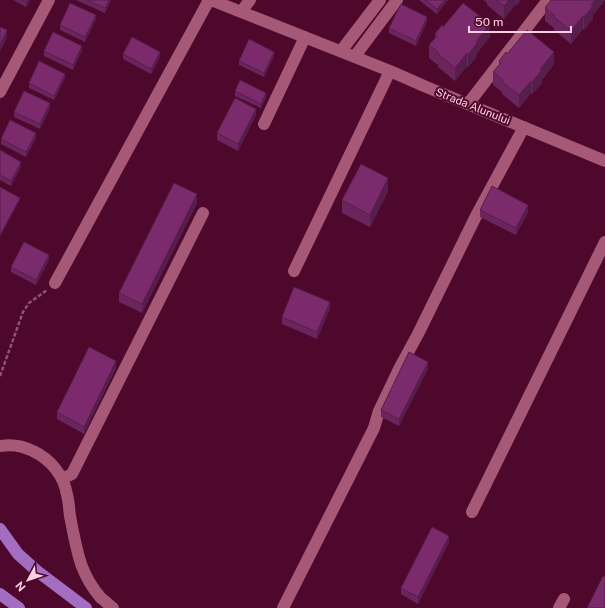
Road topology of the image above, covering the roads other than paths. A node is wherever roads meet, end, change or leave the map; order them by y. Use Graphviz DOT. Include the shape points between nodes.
graph roads {
  1 [pos="49,0"];
  2 [pos="210,0"];
  3 [pos="250,0"];
  4 [pos="380,0"];
  5 [pos="397,0"];
  6 [pos="548,0"];
  7 [pos="241,12"];
  8 [pos="304,37"];
  9 [pos="341,51"];
  10 [pos="355,56"];
  11 [pos="390,70"];
  12 [pos="0,92"];
  13 [pos="468,104"];
  14 [pos="264,124"];
  15 [pos="524,127"];
  16 [pos="605,161"];
  17 [pos="203,213"];
  18 [pos="605,242"];
  19 [pos="294,271"];
  20 [pos="55,284"];
  21 [pos="0,446"];
  22 [pos="62,479"];
  23 [pos="472,512"];
  24 [pos="0,529"];
  25 [pos="0,594"];
  26 [pos="19,608"];
  27 [pos="86,608"];
  28 [pos="112,608"];
  29 [pos="283,608"];
  1 -- 12 [label="street"];
  2 -- 7 [label="street, Strada Alunului"];
  2 -- 20 [label="street"];
  3 -- 7 [label="street"];
  4 -- 9 [label="street"];
  5 -- 10 [label="street"];
  6 -- 13 [label="street"];
  7 -- 8 [label="street, Strada Alunului"];
  8 -- 9 [label="street, Strada Alunului"];
  8 -- 14 [label="street"];
  9 -- 10 [label="street, Strada Alunului"];
  10 -- 11 [label="street, Strada Alunului"];
  11 -- 13 [label="street, Strada Alunului"];
  11 -- 19 [label="street"];
  13 -- 15 [label="street, Strada Alunului"];
  15 -- 16 [label="street, Strada Alunului"];
  15 -- 29 [label="street" via="400,366 374,428"];
  17 -- 22 [label="street" via="72,474"];
  18 -- 23 [label="street"];
  21 -- 22 [label="street" via="15,445 28,448 48,461"];
  22 -- 28 [label="street" via="82,565 101,598"];
  24 -- 27 [label="main road" via="18,554"];
  25 -- 26 [label="main road"];
}
